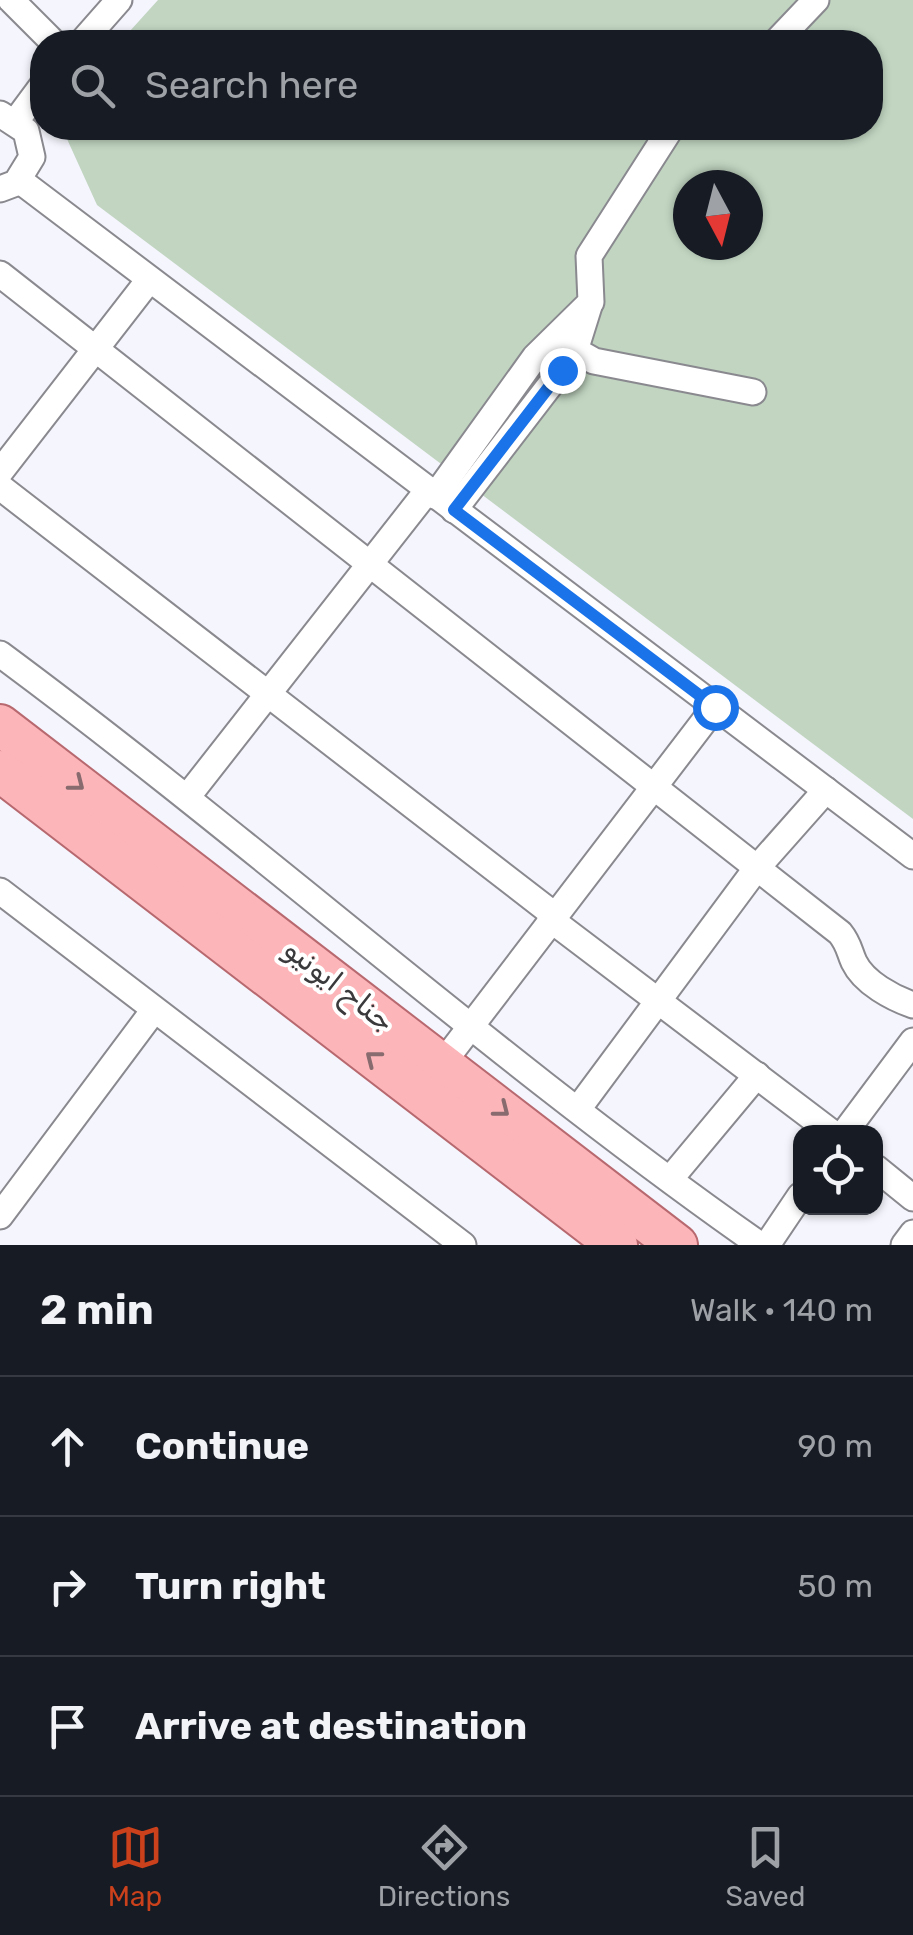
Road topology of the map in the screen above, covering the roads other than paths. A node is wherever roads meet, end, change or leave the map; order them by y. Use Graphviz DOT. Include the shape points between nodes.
graph roads {
  1 [pos="11,0"];
  2 [pos="119,0"];
  3 [pos="816,0"];
  4 [pos="41,30"];
  5 [pos="93,30"];
  6 [pos="787,30"];
  7 [pos="30,97"];
  8 [pos="8,118"];
  9 [pos="662,140"];
  10 [pos="10,184"];
  11 [pos="0,274"];
  12 [pos="149,280"];
  13 [pos="564,345"];
  14 [pos="96,350"];
  15 [pos="754,392"];
  16 [pos="0,472"];
  17 [pos="0,487"];
  18 [pos="439,498"];
  19 [pos="366,564"];
  20 [pos="0,654"];
  21 [pos="268,694"];
  22 [pos="715,707"];
  23 [pos="0,725"];
  24 [pos="0,771"];
  25 [pos="651,788"];
  26 [pos="826,790"];
  27 [pos="188,796"];
  28 [pos="913,856"];
  29 [pos="756,869"];
  30 [pos="0,891"];
  31 [pos="552,917"];
  32 [pos="656,1000"];
  33 [pos="913,1005"];
  34 [pos="154,1010"];
  35 [pos="469,1027"];
  36 [pos="913,1041"];
  37 [pos="442,1064"];
  38 [pos="757,1075"];
  39 [pos="578,1109"];
  40 [pos="822,1125"];
  41 [pos="851,1125"];
  42 [pos="883,1174"];
  43 [pos="671,1178"];
  44 [pos="913,1198"];
  45 [pos="793,1206"];
  46 [pos="0,1216"];
  47 [pos="913,1233"];
  48 [pos="463,1245"];
  49 [pos="617,1245"];
  50 [pos="677,1245"];
  51 [pos="764,1245"];
  52 [pos="904,1245"];
  1 -- 4 [label="street"];
  2 -- 5 [label="street"];
  3 -- 6 [label="street"];
  7 -- 8 [label="street"];
  8 -- 10 [label="street" via="31,143 28,169"];
  9 -- 13 [label="street" via="589,256 591,302"];
  10 -- 12 [label="street"];
  11 -- 14 [label="street"];
  12 -- 14 [label="street"];
  12 -- 18 [label="street"];
  13 -- 15 [label="street"];
  13 -- 18 [label="street"];
  14 -- 16 [label="street"];
  14 -- 19 [label="street"];
  17 -- 21 [label="street"];
  18 -- 19 [label="street"];
  18 -- 22 [label="street"];
  19 -- 21 [label="street"];
  19 -- 25 [label="street"];
  20 -- 27 [label="street"];
  21 -- 27 [label="street"];
  21 -- 31 [label="street"];
  22 -- 25 [label="street"];
  22 -- 26 [label="street"];
  23 -- 37 [label="main road, جناح ایونیو, one-way"];
  49 -- 24 [label="main road, جناح ایونیو, one-way"];
  25 -- 29 [label="street"];
  25 -- 31 [label="street"];
  26 -- 28 [label="street"];
  26 -- 29 [label="street"];
  27 -- 35 [label="street"];
  29 -- 32 [label="street"];
  29 -- 33 [label="street" via="840,933 854,964 889,996"];
  30 -- 34 [label="street"];
  31 -- 32 [label="street"];
  31 -- 35 [label="street"];
  32 -- 38 [label="street"];
  32 -- 39 [label="street"];
  34 -- 46 [label="street"];
  34 -- 48 [label="street"];
  35 -- 37 [label="street"];
  35 -- 39 [label="street"];
  36 -- 41 [label="street"];
  37 -- 50 [label="main road, جناح ایونیو, one-way"];
  38 -- 40 [label="street"];
  38 -- 43 [label="street"];
  39 -- 43 [label="street"];
  42 -- 44 [label="street"];
  43 -- 51 [label="street"];
  45 -- 51 [label="street"];
  47 -- 52 [label="street"];
}
